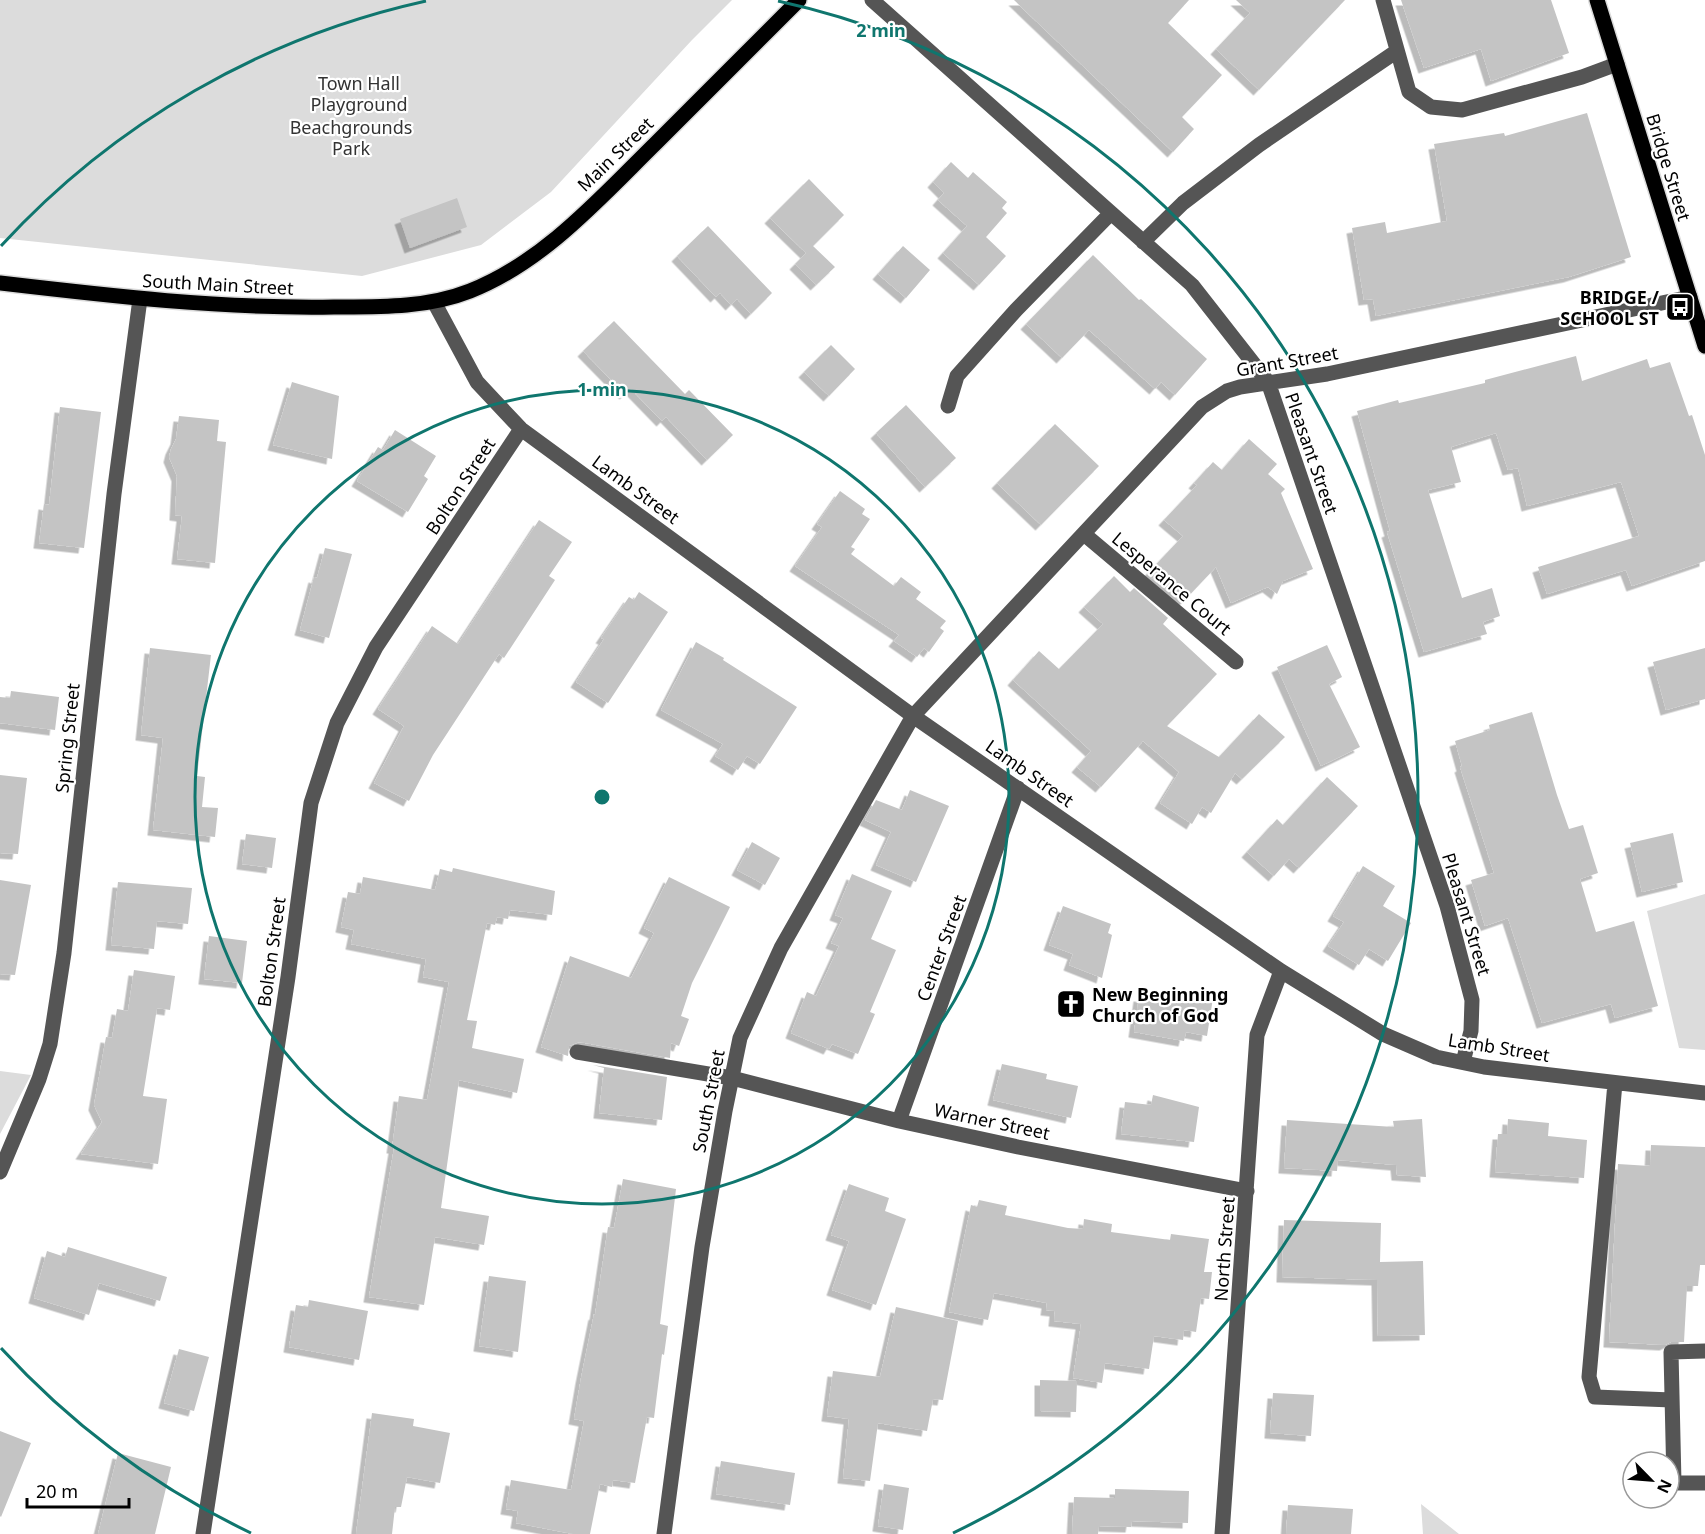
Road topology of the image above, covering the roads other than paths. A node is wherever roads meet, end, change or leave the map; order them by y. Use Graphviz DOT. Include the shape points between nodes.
graph roads {
  1 [pos="799,0"];
  2 [pos="872,0"];
  3 [pos="1383,0"];
  4 [pos="1597,0"];
  5 [pos="1397,51"];
  6 [pos="1617,64"];
  7 [pos="1111,213"];
  8 [pos="1143,242"];
  9 [pos="0,283"];
  10 [pos="1690,297"];
  11 [pos="140,299"];
  12 [pos="434,302"];
  13 [pos="1705,346"];
  14 [pos="1268,382"];
  15 [pos="948,406"];
  16 [pos="521,429"];
  17 [pos="1084,534"];
  18 [pos="1236,662"];
  19 [pos="914,716"];
  20 [pos="1018,788"];
  21 [pos="1281,970"];
  22 [pos="577,1052"];
  23 [pos="1463,1062"];
  24 [pos="732,1078"];
  25 [pos="1616,1083"];
  26 [pos="1705,1093"];
  27 [pos="899,1121"];
  28 [pos="0,1172"];
  29 [pos="1247,1191"];
  30 [pos="1705,1350"];
  31 [pos="1672,1400"];
  32 [pos="1705,1483"];
  33 [pos="203,1534"];
  34 [pos="664,1534"];
  35 [pos="1222,1534"];
  1 -- 12 [label="main road, Main Street" via="563,231 500,276"];
  2 -- 7 [label="street, Pleasant Street"];
  3 -- 5 [label="street"];
  4 -- 6 [label="main road, Bridge Street"];
  5 -- 6 [label="street" via="1409,92 1431,107 1462,110"];
  5 -- 8 [label="street" via="1259,145 1183,203"];
  6 -- 10 [label="main road, Bridge Street"];
  7 -- 8 [label="street, Pleasant Street"];
  7 -- 15 [label="street" via="1016,309 957,376"];
  8 -- 14 [label="street, Pleasant Street" via="1192,285"];
  9 -- 11 [label="main road, South Main Street"];
  10 -- 13 [label="main road, Bridge Street"];
  10 -- 14 [label="street, Grant Street" via="1328,374"];
  11 -- 12 [label="main road, South Main Street" via="282,308 387,307"];
  11 -- 28 [label="street, Spring Street" via="50,1044"];
  12 -- 16 [label="street, Lamb Street" via="477,382"];
  14 -- 17 [label="street, Grant Street" via="1227,391 1202,407"];
  14 -- 23 [label="street, Pleasant Street" via="1447,906 1472,1000 1471,1031"];
  16 -- 19 [label="street, Lamb Street"];
  16 -- 33 [label="street, Bolton Street" via="376,646 334,731 311,803"];
  17 -- 18 [label="street, Lesperance Court"];
  17 -- 19 [label="street, Grant Street"];
  19 -- 20 [label="street, Lamb Street"];
  19 -- 24 [label="street, South Street" via="781,948 740,1038"];
  20 -- 21 [label="street, Lamb Street"];
  20 -- 27 [label="street, Center Street"];
  21 -- 23 [label="street, Lamb Street" via="1383,1034 1436,1057"];
  21 -- 29 [label="street, North Street" via="1257,1035"];
  22 -- 24 [label="street, Warner Street"];
  23 -- 25 [label="street, Lamb Street"];
  24 -- 27 [label="street, Warner Street"];
  24 -- 34 [label="street, South Street" via="702,1247"];
  25 -- 26 [label="street, Lamb Street"];
  25 -- 31 [label="street" via="1589,1377 1595,1397"];
  27 -- 29 [label="street, Warner Street"];
  29 -- 35 [label="street, North Street"];
  30 -- 31 [label="street" via="1671,1352"];
  31 -- 32 [label="street" via="1674,1483"];
}
